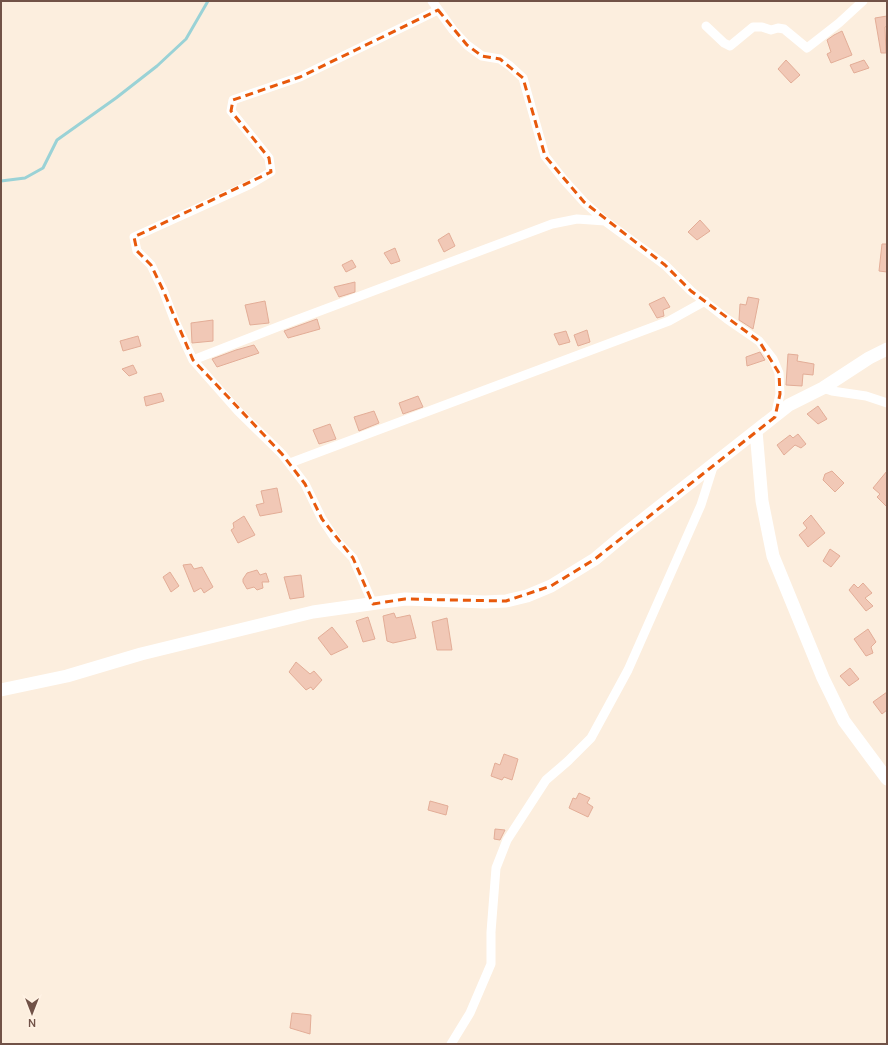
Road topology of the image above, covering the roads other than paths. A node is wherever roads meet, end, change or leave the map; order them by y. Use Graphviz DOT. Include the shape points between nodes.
graph roads {
  1 [pos="432,1"];
  2 [pos="862,1"];
  3 [pos="438,10"];
  4 [pos="706,26"];
  5 [pos="605,221"];
  6 [pos="705,302"];
  7 [pos="887,349"];
  8 [pos="193,360"];
  9 [pos="823,388"];
  10 [pos="887,404"];
  11 [pos="775,416"];
  12 [pos="756,431"];
  13 [pos="290,463"];
  14 [pos="714,464"];
  15 [pos="373,604"];
  16 [pos="1,690"];
  17 [pos="887,779"];
  18 [pos="451,1044"];
  1 -- 3 [label="street"];
  2 -- 4 [label="street" via="808,48 784,29 757,27 750,29 730,46"];
  3 -- 5 [label="street" via="467,45 482,56 500,59 523,78 545,156 584,202"];
  3 -- 8 [label="street" via="300,77 233,100 231,111 269,158 271,172 249,185 134,237 137,251 151,265 164,290"];
  5 -- 6 [label="street" via="665,265"];
  5 -- 8 [label="street" via="577,219 552,224"];
  6 -- 11 [label="street" via="759,341 773,359 779,373 780,394"];
  6 -- 13 [label="street" via="669,321"];
  7 -- 9 [label="main road"];
  8 -- 13 [label="street" via="238,411"];
  9 -- 10 [label="street" via="866,396"];
  9 -- 11 [label="main road"];
  11 -- 12 [label="main road"];
  12 -- 14 [label="main road"];
  12 -- 17 [label="main road" via="762,501 773,556 823,678 844,721"];
  13 -- 15 [label="street" via="305,484 322,519 336,540 353,558"];
  14 -- 15 [label="main road" via="595,559 552,586 506,601 405,599"];
  14 -- 18 [label="street" via="701,505 628,670 591,738 546,780 507,840 496,868 491,964 470,1013"];
  15 -- 16 [label="main road" via="313,612 141,654 67,676"];
}
